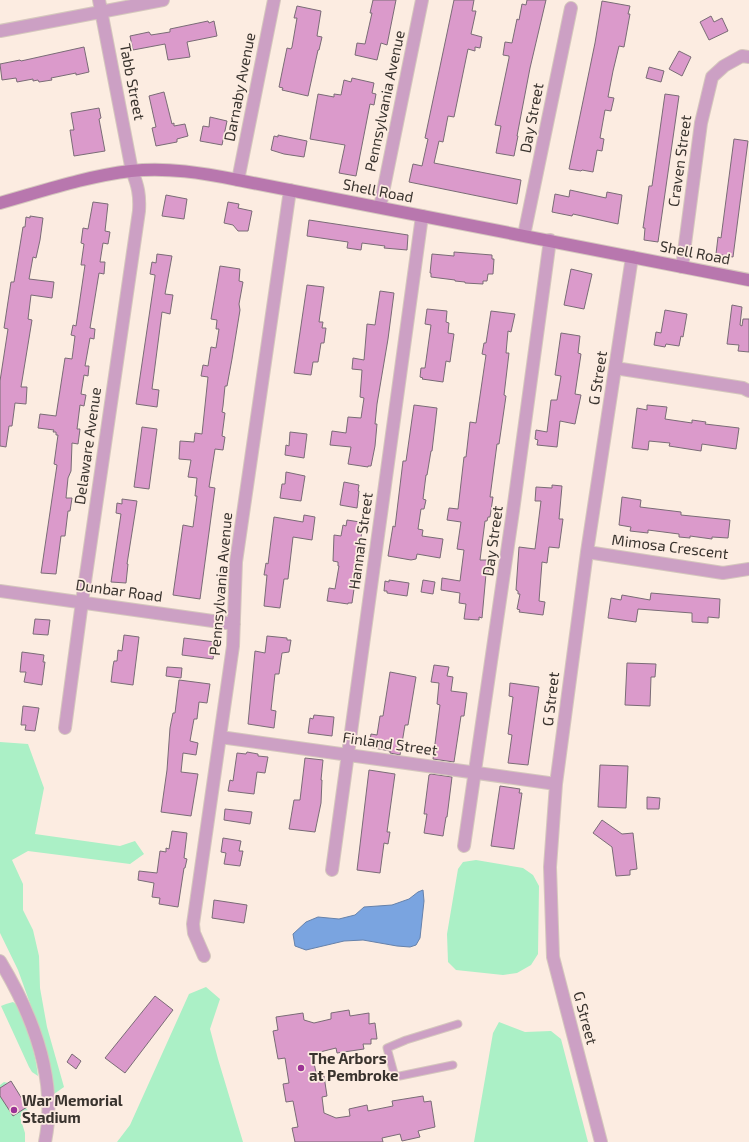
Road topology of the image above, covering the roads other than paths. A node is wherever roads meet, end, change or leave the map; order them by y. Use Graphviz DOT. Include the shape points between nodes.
graph roads {
  1 [pos="99,0"];
  2 [pos="163,0"];
  3 [pos="274,0"];
  4 [pos="422,0"];
  5 [pos="570,8"];
  6 [pos="102,12"];
  7 [pos="0,31"];
  8 [pos="749,57"];
  9 [pos="132,171"];
  10 [pos="238,180"];
  11 [pos="290,190"];
  12 [pos="0,203"];
  13 [pos="380,207"];
  14 [pos="422,216"];
  15 [pos="524,235"];
  16 [pos="550,240"];
  17 [pos="632,257"];
  18 [pos="682,266"];
  19 [pos="749,280"];
  20 [pos="615,368"];
  21 [pos="749,391"];
  22 [pos="587,552"];
  23 [pos="749,569"];
  24 [pos="0,591"];
  25 [pos="82,602"];
  26 [pos="234,624"];
  27 [pos="65,728"];
  28 [pos="220,737"];
  29 [pos="347,754"];
  30 [pos="475,772"];
  31 [pos="556,784"];
  32 [pos="464,846"];
  33 [pos="332,870"];
  34 [pos="204,956"];
  35 [pos="0,961"];
  36 [pos="458,1024"];
  37 [pos="453,1065"];
  38 [pos="45,1142"];
  39 [pos="601,1142"];
  1 -- 6 [label="street, Tabb Street"];
  2 -- 6 [label="street"];
  3 -- 10 [label="street, Darnaby Avenue"];
  4 -- 13 [label="street, Pennsylvania Avenue"];
  5 -- 15 [label="street, Day Street"];
  6 -- 7 [label="street"];
  6 -- 9 [label="street, Tabb Street"];
  8 -- 18 [label="street, Craven Street" via="742,56 724,66 712,77 701,123"];
  9 -- 10 [label="street, Shell Road" via="183,171"];
  9 -- 12 [label="street, Shell Road" via="74,183"];
  9 -- 25 [label="street, Delaware Avenue" via="140,195 139,211"];
  10 -- 11 [label="street, Shell Road"];
  11 -- 13 [label="street, Shell Road"];
  11 -- 26 [label="street, Pennsylvania Avenue" via="236,562"];
  13 -- 14 [label="street, Shell Road"];
  14 -- 15 [label="street, Shell Road"];
  14 -- 29 [label="street, Hannah Street"];
  15 -- 16 [label="street, Shell Road"];
  16 -- 17 [label="street, Shell Road"];
  16 -- 30 [label="street, Day Street"];
  17 -- 18 [label="street, Shell Road"];
  17 -- 20 [label="street, G Street"];
  18 -- 19 [label="street, Shell Road"];
  20 -- 21 [label="street"];
  20 -- 22 [label="street, G Street"];
  22 -- 23 [label="street, Mimosa Crescent" via="723,573"];
  22 -- 31 [label="street, G Street"];
  24 -- 25 [label="street, Dunbar Road"];
  25 -- 26 [label="street, Dunbar Road"];
  25 -- 27 [label="street, Delaware Avenue"];
  26 -- 28 [label="street, Pennsylvania Avenue"];
  28 -- 29 [label="street, Finland Street"];
  28 -- 34 [label="street, Pennsylvania Avenue" via="193,924"];
  29 -- 30 [label="street, Finland Street"];
  29 -- 33 [label="street, Hannah Street"];
  30 -- 31 [label="street, Finland Street"];
  30 -- 32 [label="street, Day Street"];
  31 -- 39 [label="street, G Street" via="550,867 553,958"];
  35 -- 38 [label="street" via="19,994 38,1045 47,1091 48,1118"];
  36 -- 37 [label="lane" via="387,1048 395,1077"];
}
